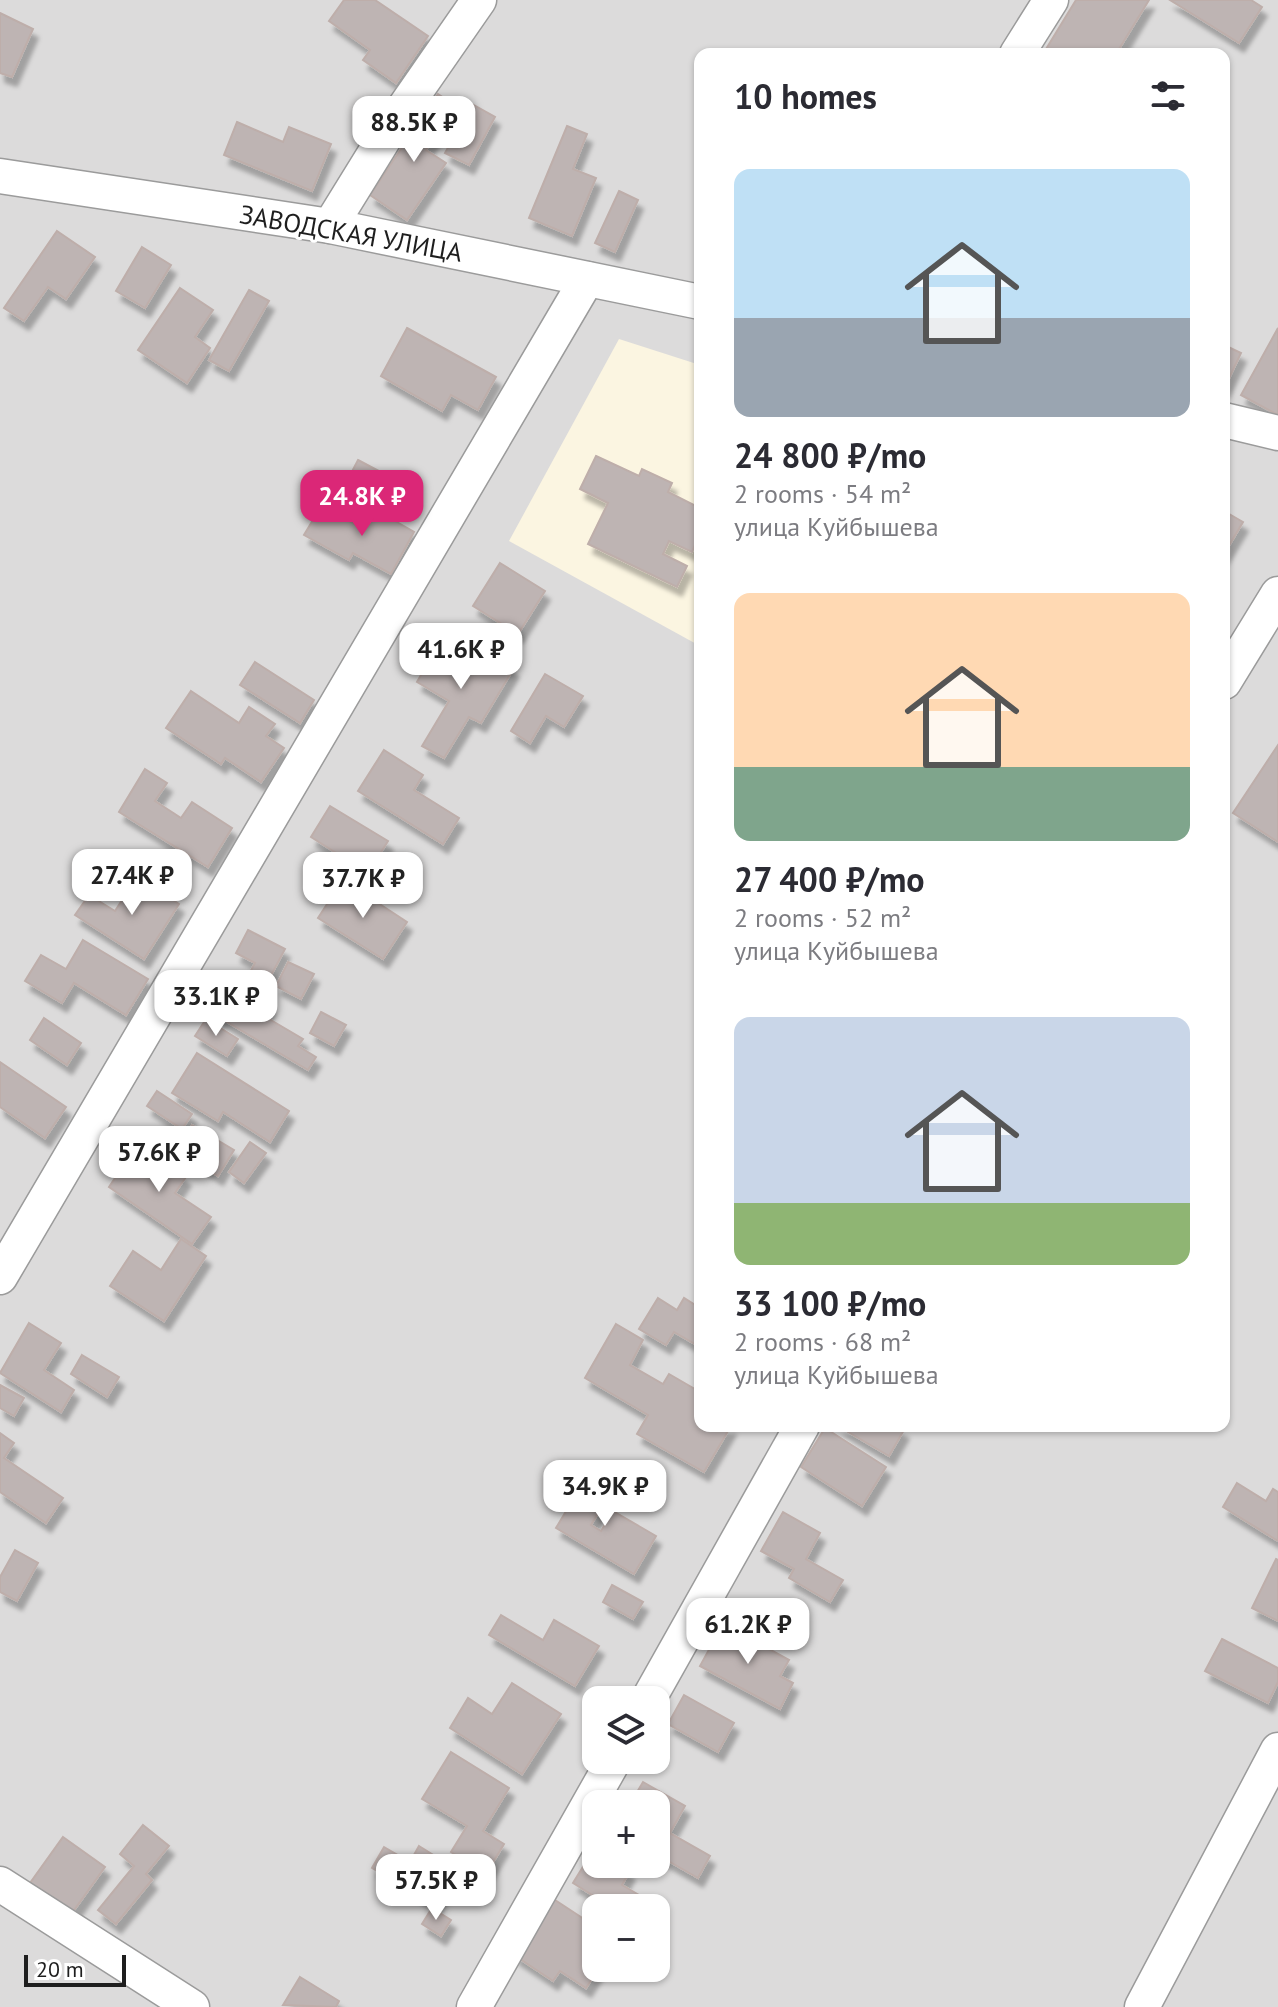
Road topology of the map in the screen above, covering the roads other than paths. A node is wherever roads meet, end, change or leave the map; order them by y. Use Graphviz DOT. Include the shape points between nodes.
graph roads {
  1 [pos="479,0"];
  2 [pos="1051,0"];
  3 [pos="1021,48"];
  4 [pos="0,176"];
  5 [pos="330,226"];
  6 [pos="587,279"];
  7 [pos="694,301"];
  8 [pos="1230,421"];
  9 [pos="1278,433"];
  10 [pos="1277,597"];
  11 [pos="1230,672"];
  12 [pos="0,1277"];
  13 [pos="799,1432"];
  14 [pos="656,1686"];
  15 [pos="1278,1750"];
  16 [pos="606,1774"];
  17 [pos="0,1884"];
  18 [pos="192,2007"];
  19 [pos="474,2007"];
  20 [pos="1142,2007"];
  1 -- 5 [label="street"];
  2 -- 3 [label="street"];
  4 -- 5 [label="street, ЗАВОДСКАЯ УЛИЦА"];
  5 -- 6 [label="street, ЗАВОДСКАЯ УЛИЦА"];
  6 -- 7 [label="street, ЗАВОДСКАЯ УЛИЦА"];
  6 -- 12 [label="street"];
  8 -- 9 [label="street"];
  10 -- 11 [label="street"];
  13 -- 14 [label="street"];
  15 -- 20 [label="street"];
  16 -- 19 [label="street"];
  17 -- 18 [label="street"];
}
